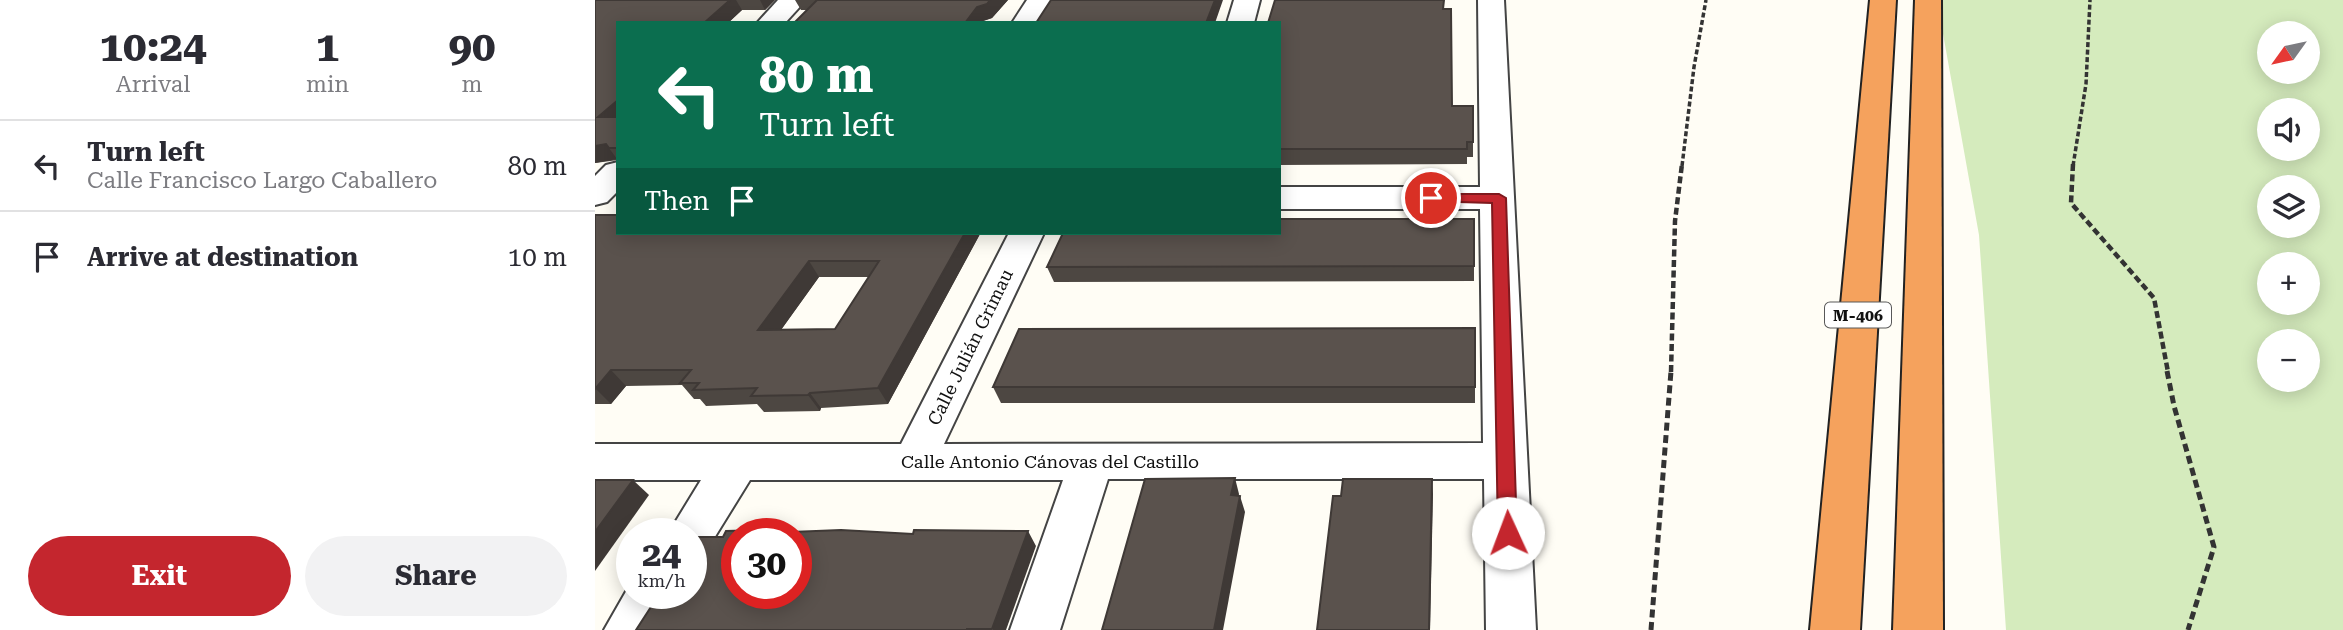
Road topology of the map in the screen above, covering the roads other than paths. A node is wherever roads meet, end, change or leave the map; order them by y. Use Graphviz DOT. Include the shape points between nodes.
graph roads {
  1 [pos="793,0"];
  2 [pos="1040,0"];
  3 [pos="1247,0"];
  4 [pos="1491,0"];
  5 [pos="1883,0"];
  6 [pos="1928,0"];
  7 [pos="772,21"];
  8 [pos="1026,21"];
  9 [pos="1241,21"];
  10 [pos="616,174"];
  11 [pos="595,197"];
  12 [pos="1281,198"];
  13 [pos="1499,198"];
  14 [pos="616,199"];
  15 [pos="1025,235"];
  16 [pos="914,461"];
  17 [pos="1505,461"];
  18 [pos="595,462"];
  19 [pos="737,462"];
  20 [pos="1091,462"];
  21 [pos="701,518"];
  22 [pos="642,609"];
  23 [pos="629,630"];
  24 [pos="1035,630"];
  25 [pos="1511,630"];
  26 [pos="1835,630"];
  27 [pos="1918,630"];
  1 -- 7 [label="street"];
  2 -- 8 [label="street"];
  3 -- 9 [label="street"];
  4 -- 13 [label="street"];
  5 -- 26 [label="highway, M-406"];
  6 -- 27 [label="highway"];
  10 -- 11 [label="street"];
  11 -- 14 [label="street"];
  12 -- 13 [label="street"];
  13 -- 17 [label="street"];
  15 -- 16 [label="street, Calle Julián Grimau"];
  16 -- 19 [label="street, Calle Antonio Cánovas del Castillo"];
  16 -- 20 [label="street, Calle Antonio Cánovas del Castillo"];
  17 -- 20 [label="street, Calle Antonio Cánovas del Castillo"];
  17 -- 25 [label="street"];
  18 -- 19 [label="street, Calle Antonio Cánovas del Castillo"];
  19 -- 21 [label="street"];
  20 -- 24 [label="street"];
  22 -- 23 [label="street"];
}
